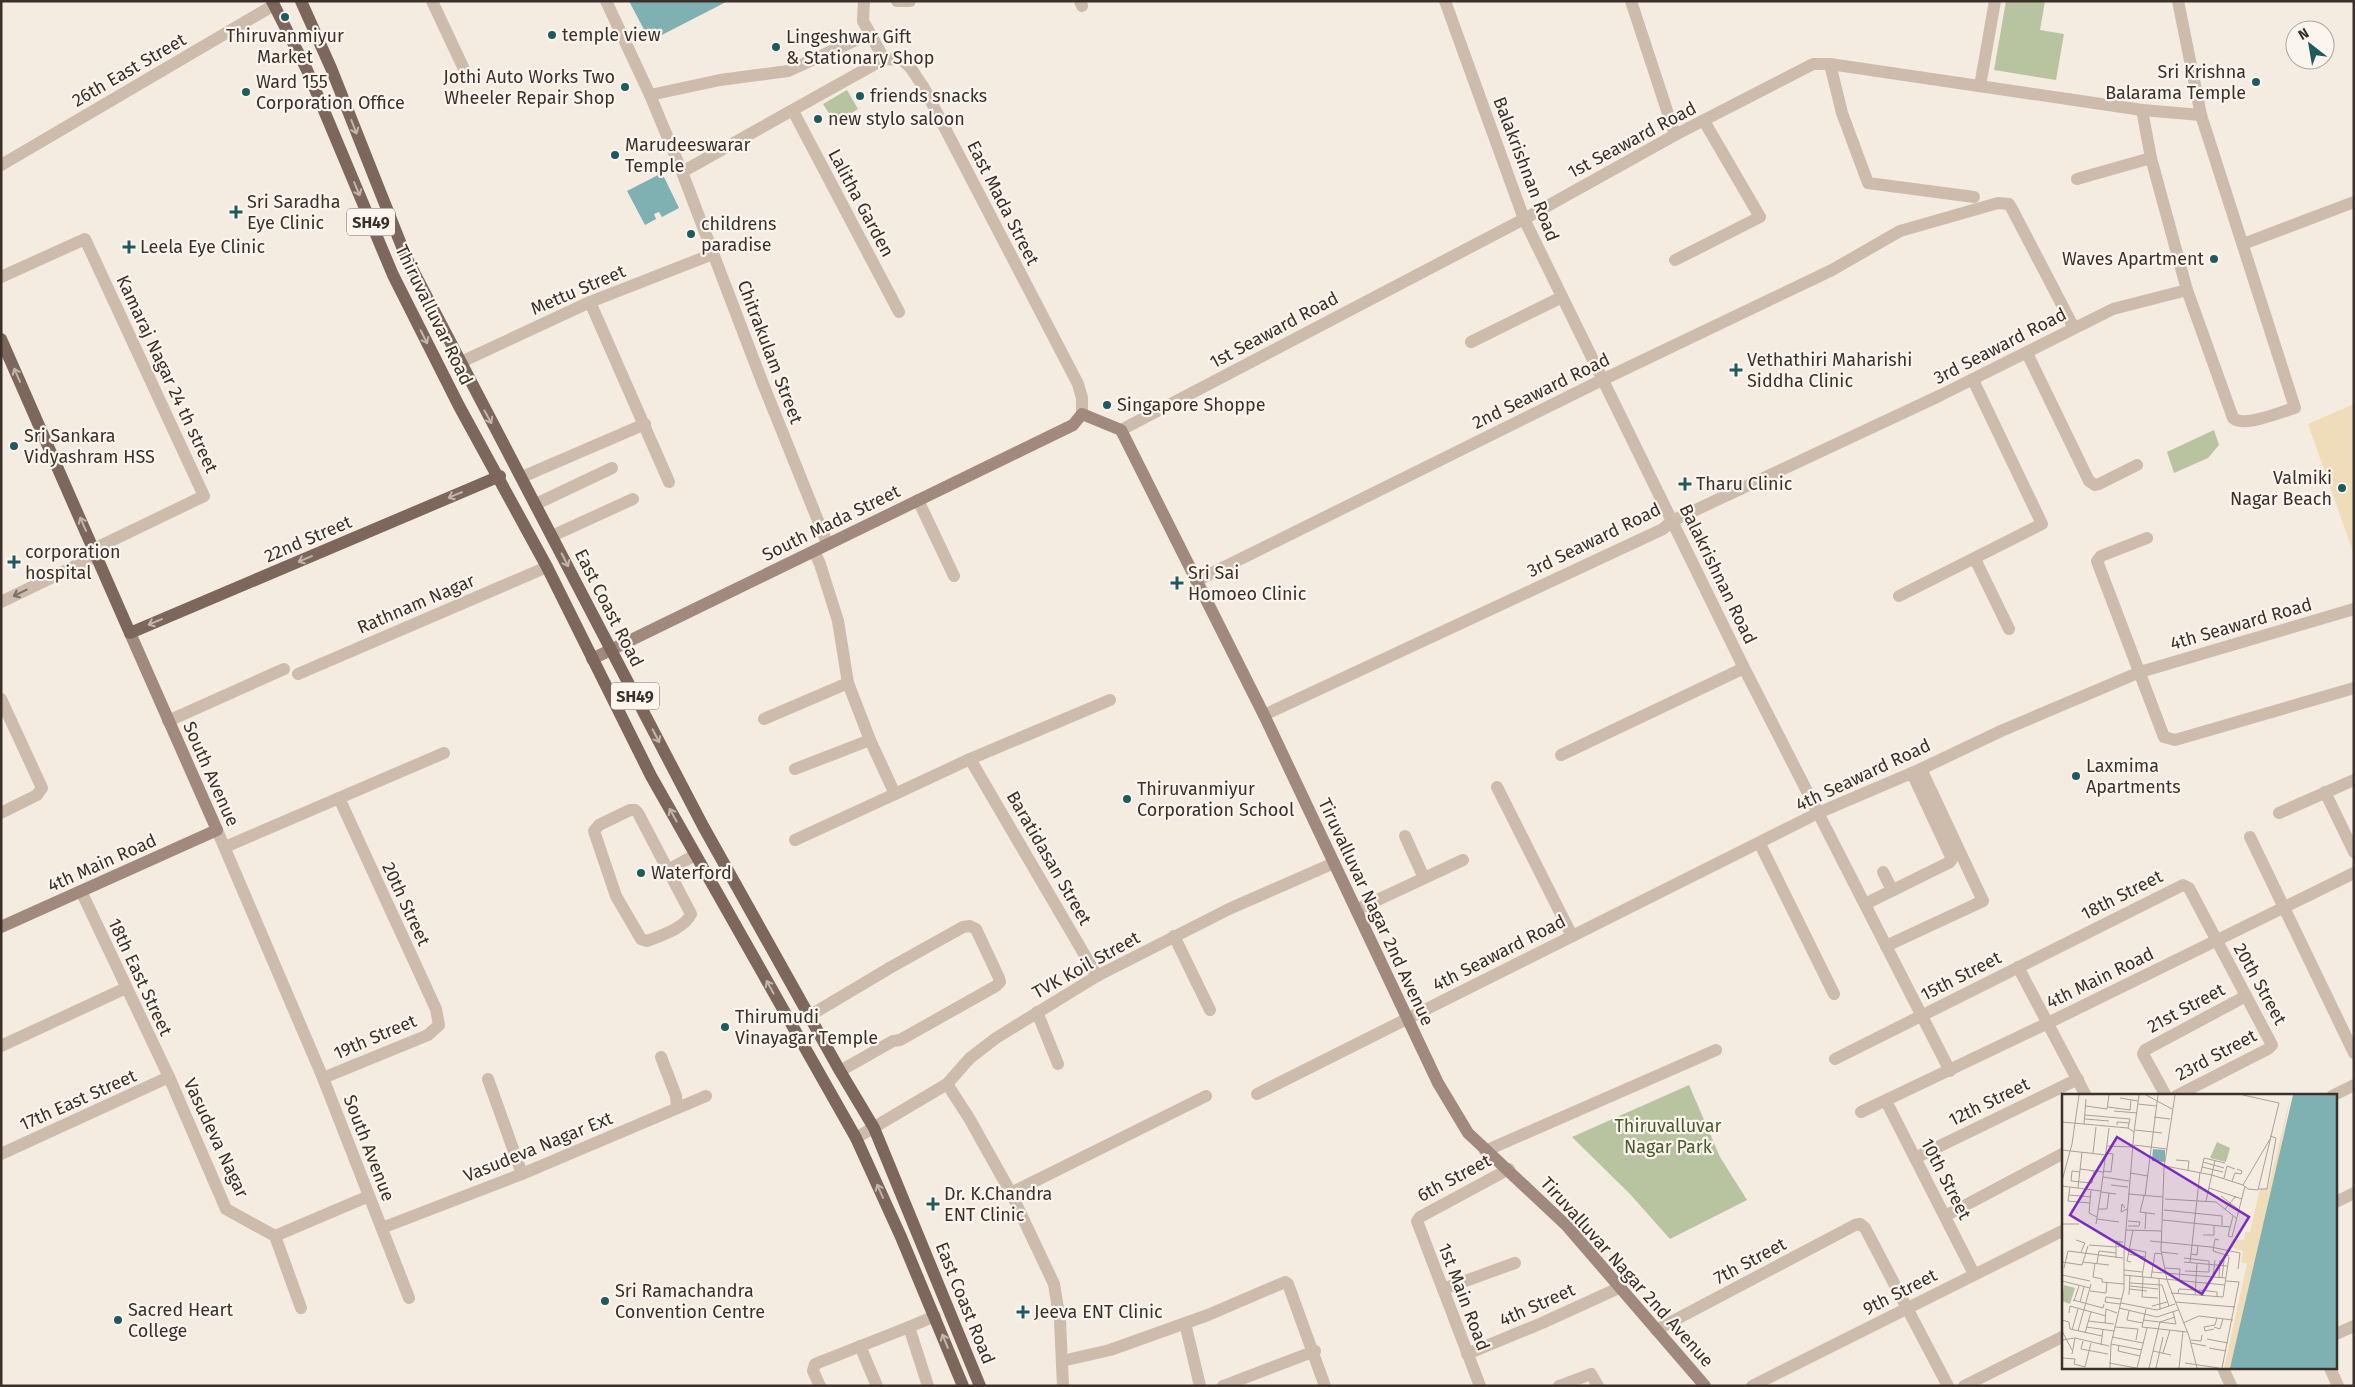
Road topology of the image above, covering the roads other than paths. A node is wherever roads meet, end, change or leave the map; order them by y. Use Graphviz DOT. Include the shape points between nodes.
graph roads {
  1 [pos="301,1"];
  2 [pos="432,1"];
  3 [pos="606,1"];
  4 [pos="864,1"];
  5 [pos="897,1"];
  6 [pos="910,1"];
  7 [pos="1445,1"];
  8 [pos="1631,1"];
  9 [pos="1995,1"];
  10 [pos="2178,1"];
  11 [pos="273,3"];
  12 [pos="869,34"];
  13 [pos="884,59"];
  14 [pos="1830,64"];
  15 [pos="463,67"];
  16 [pos="1980,86"];
  17 [pos="650,94"];
  18 [pos="2142,110"];
  19 [pos="792,111"];
  20 [pos="2201,115"];
  21 [pos="1704,121"];
  22 [pos="1675,136"];
  23 [pos="2151,158"];
  24 [pos="1,165"];
  25 [pos="682,172"];
  26 [pos="2078,179"];
  27 [pos="1974,197"];
  28 [pos="2354,202"];
  29 [pos="1524,219"];
  30 [pos="2243,244"];
  31 [pos="714,254"];
  32 [pos="1675,260"];
  33 [pos="1,277"];
  34 [pos="2187,290"];
  35 [pos="1562,297"];
  36 [pos="590,302"];
  37 [pos="899,312"];
  38 [pos="2074,328"];
  39 [pos="1,339"];
  40 [pos="1471,342"];
  41 [pos="2027,354"];
  42 [pos="459,363"];
  43 [pos="1602,380"];
  44 [pos="1972,380"];
  45 [pos="478,397"];
  46 [pos="459,406"];
  47 [pos="1082,414"];
  48 [pos="645,424"];
  49 [pos="1121,430"];
  50 [pos="2137,465"];
  51 [pos="612,468"];
  52 [pos="500,476"];
  53 [pos="522,477"];
  54 [pos="669,482"];
  55 [pos="633,498"];
  56 [pos="918,500"];
  57 [pos="536,504"];
  58 [pos="1672,521"];
  59 [pos="552,536"];
  60 [pos="2147,538"];
  61 [pos="827,544"];
  62 [pos="814,551"];
  63 [pos="95,553"];
  64 [pos="1975,559"];
  65 [pos="548,567"];
  66 [pos="954,576"];
  67 [pos="1196,581"];
  68 [pos="1899,596"];
  69 [pos="1,602"];
  70 [pos="2354,609"];
  71 [pos="2009,629"];
  72 [pos="130,633"];
  73 [pos="611,650"];
  74 [pos="592,659"];
  75 [pos="1744,668"];
  76 [pos="284,669"];
  77 [pos="2140,672"];
  78 [pos="298,674"];
  79 [pos="848,683"];
  80 [pos="2354,688"];
  81 [pos="1110,700"];
  82 [pos="3,706"];
  83 [pos="1264,715"];
  84 [pos="764,719"];
  85 [pos="168,721"];
  86 [pos="870,740"];
  87 [pos="444,753"];
  88 [pos="1562,755"];
  89 [pos="970,759"];
  90 [pos="795,769"];
  91 [pos="1916,771"];
  92 [pos="2354,780"];
  93 [pos="1497,787"];
  94 [pos="2325,792"];
  95 [pos="895,794"];
  96 [pos="338,798"];
  97 [pos="1,813"];
  98 [pos="1818,813"];
  99 [pos="2279,813"];
  100 [pos="217,830"];
  101 [pos="1405,836"];
  102 [pos="2250,837"];
  103 [pos="795,840"];
  104 [pos="1760,844"];
  105 [pos="225,847"];
  106 [pos="692,851"];
  107 [pos="2354,852"];
  108 [pos="1462,860"];
  109 [pos="1334,863"];
  110 [pos="666,866"];
  111 [pos="1882,872"];
  112 [pos="2354,872"];
  113 [pos="1424,878"];
  114 [pos="1892,890"];
  115 [pos="81,891"];
  116 [pos="1865,904"];
  117 [pos="2283,907"];
  118 [pos="1356,910"];
  119 [pos="1,927"];
  120 [pos="1174,936"];
  121 [pos="1572,936"];
  122 [pos="2216,940"];
  123 [pos="1886,946"];
  124 [pos="2018,967"];
  125 [pos="1097,976"];
  126 [pos="126,988"];
  127 [pos="1834,994"];
  128 [pos="2246,996"];
  129 [pos="1210,1010"];
  130 [pos="1037,1012"];
  131 [pos="809,1016"];
  132 [pos="1922,1016"];
  133 [pos="1407,1020"];
  134 [pos="2048,1023"];
  135 [pos="438,1026"];
  136 [pos="2272,1045"];
  137 [pos="1,1046"];
  138 [pos="1716,1050"];
  139 [pos="2354,1053"];
  140 [pos="662,1057"];
  141 [pos="1835,1059"];
  142 [pos="1058,1064"];
  143 [pos="1950,1070"];
  144 [pos="840,1071"];
  145 [pos="169,1077"];
  146 [pos="324,1078"];
  147 [pos="488,1079"];
  148 [pos="2078,1079"];
  149 [pos="947,1084"];
  150 [pos="2354,1085"];
  151 [pos="1257,1094"];
  152 [pos="2085,1094"];
  153 [pos="2165,1094"];
  154 [pos="2180,1094"];
  155 [pos="2336,1094"];
  156 [pos="706,1096"];
  157 [pos="1206,1096"];
  158 [pos="1886,1101"];
  159 [pos="677,1108"];
  160 [pos="1861,1112"];
  161 [pos="874,1128"];
  162 [pos="856,1138"];
  163 [pos="1485,1151"];
  164 [pos="1,1154"];
  165 [pos="2062,1154"];
  166 [pos="1915,1158"];
  167 [pos="1509,1169"];
  168 [pos="522,1174"];
  169 [pos="2354,1193"];
  170 [pos="1011,1194"];
  171 [pos="369,1196"];
  172 [pos="2338,1201"];
  173 [pos="1945,1216"];
  174 [pos="1418,1220"];
  175 [pos="382,1228"];
  176 [pos="2062,1231"];
  177 [pos="275,1236"];
  178 [pos="1515,1263"];
  179 [pos="1974,1274"];
  180 [pos="1621,1287"];
  181 [pos="1442,1289"];
  182 [pos="409,1298"];
  183 [pos="301,1308"];
  184 [pos="1906,1308"];
  185 [pos="935,1316"];
  186 [pos="1184,1323"];
  187 [pos="2354,1326"];
  188 [pos="909,1327"];
  189 [pos="1656,1330"];
  190 [pos="2338,1333"];
  191 [pos="2062,1337"];
  192 [pos="860,1346"];
  193 [pos="1315,1352"];
  194 [pos="1467,1354"];
  195 [pos="1062,1361"];
  196 [pos="2224,1370"];
  197 [pos="2331,1370"];
  198 [pos="820,1386"];
  199 [pos="877,1386"];
  200 [pos="928,1386"];
  201 [pos="963,1386"];
  202 [pos="980,1386"];
  203 [pos="1063,1386"];
  204 [pos="1200,1386"];
  205 [pos="1223,1386"];
  206 [pos="1326,1386"];
  207 [pos="1480,1386"];
  208 [pos="1559,1386"];
  209 [pos="1598,1386"];
  210 [pos="1705,1386"];
  211 [pos="1752,1386"];
  212 [pos="1948,1386"];
  213 [pos="1964,1386"];
  214 [pos="2231,1386"];
  215 [pos="2338,1386"];
  1 -- 42 [label="main road, East Coast Road / SH49, one-way" via="406,258"];
  2 -- 15 [label="street"];
  3 -- 17 [label="street, Chitrakulam Street"];
  4 -- 12 [label="street" via="863,21"];
  5 -- 6 [label="street"];
  7 -- 29 [label="street, Balakrishnan Road"];
  8 -- 22 [label="street"];
  9 -- 16 [label="street"];
  10 -- 20 [label="street"];
  11 -- 24 [label="street, 26th East Street"];
  11 -- 46 [label="main road, Thiruvalluvar Road / SH49, one-way" via="307,70 393,275"];
  12 -- 13 [label="street"];
  12 -- 17 [label="street" via="788,71"];
  13 -- 19 [label="street"];
  13 -- 47 [label="street, East Mada Street" via="902,60 924,88 1078,384"];
  14 -- 16 [label="street, 1st Seaward Road"];
  14 -- 21 [label="street, 1st Seaward Road" via="1813,64"];
  14 -- 27 [label="street" via="1842,113 1868,183"];
  16 -- 18 [label="street, 1st Seaward Road"];
  17 -- 25 [label="street, Chitrakulam Street"];
  18 -- 20 [label="street, 1st Seaward Road"];
  18 -- 23 [label="street"];
  19 -- 25 [label="street"];
  19 -- 37 [label="street, Lalitha Garden"];
  20 -- 30 [label="street"];
  21 -- 22 [label="street, 1st Seaward Road"];
  21 -- 32 [label="street" via="1760,217"];
  22 -- 29 [label="street, 1st Seaward Road"];
  23 -- 26 [label="street"];
  23 -- 34 [label="street"];
  25 -- 31 [label="street, Chitrakulam Street"];
  28 -- 30 [label="street"];
  29 -- 35 [label="street, Balakrishnan Road"];
  29 -- 49 [label="street, 1st Seaward Road"];
  30 -- 34 [label="street" via="2294,408 2248,421 2233,418"];
  31 -- 36 [label="street, Mettu Street"];
  31 -- 61 [label="street, Chitrakulam Street"];
  33 -- 63 [label="street, Kamaraj Nagar 24 th street" via="85,239 204,496"];
  34 -- 38 [label="street, 3rd Seaward Road" via="2113,309"];
  35 -- 40 [label="street"];
  35 -- 43 [label="street, Balakrishnan Road"];
  36 -- 42 [label="street, Mettu Street"];
  36 -- 48 [label="street"];
  38 -- 41 [label="street, 3rd Seaward Road"];
  38 -- 43 [label="street, 2nd Seaward Road" via="2009,204 1998,203 1900,231 1832,270"];
  63 -- 39 [label="main road, South Avenue, one-way"];
  41 -- 44 [label="street, 3rd Seaward Road"];
  41 -- 50 [label="street" via="2088,481 2098,484"];
  42 -- 45 [label="main road, East Coast Road / SH49"];
  43 -- 58 [label="street, Balakrishnan Road"];
  43 -- 67 [label="street, 2nd Seaward Road"];
  44 -- 58 [label="street, 3rd Seaward Road"];
  44 -- 64 [label="street" via="2042,522 2038,528"];
  45 -- 46 [label="main road"];
  45 -- 53 [label="main road, East Coast Road / SH49, one-way"];
  46 -- 52 [label="main road, Thiruvalluvar Road / SH49"];
  47 -- 49 [label="street"];
  47 -- 56 [label="street, South Mada Street" via="1073,425"];
  48 -- 53 [label="street"];
  48 -- 54 [label="street"];
  49 -- 67 [label="street, Tiruvalluvar Nagar 2nd Avenue"];
  51 -- 57 [label="street"];
  52 -- 65 [label="main road, East Coast Road / SH49"];
  52 -- 72 [label="main road, 22nd Street, one-way"];
  53 -- 57 [label="main road, East Coast Road / SH49"];
  55 -- 59 [label="street"];
  56 -- 61 [label="street, South Mada Street"];
  56 -- 66 [label="street"];
  57 -- 59 [label="main road, East Coast Road / SH49"];
  58 -- 75 [label="street, Balakrishnan Road"];
  58 -- 83 [label="street, 3rd Seaward Road" via="1663,529"];
  59 -- 73 [label="main road, East Coast Road / SH49, one-way"];
  60 -- 77 [label="street" via="2097,559"];
  61 -- 62 [label="street, South Mada Street"];
  62 -- 73 [label="street, South Mada Street"];
  62 -- 79 [label="street" via="838,621"];
  63 -- 69 [label="street, one-way"];
  63 -- 72 [label="main road, South Avenue"];
  64 -- 68 [label="street"];
  64 -- 71 [label="street"];
  65 -- 74 [label="main road, East Coast Road / SH49"];
  65 -- 78 [label="street, Rathnam Nagar"];
  67 -- 83 [label="street, Tiruvalluvar Nagar 2nd Avenue"];
  70 -- 77 [label="street, 4th Seaward Road"];
  72 -- 85 [label="street, South Avenue"];
  73 -- 74 [label="street, South Mada Street"];
  73 -- 131 [label="main road, East Coast Road / SH49, one-way" via="703,826"];
  106 -- 74 [label="main road, East Coast Road / SH49, one-way"];
  75 -- 88 [label="street"];
  75 -- 98 [label="street, Balakrishnan Road"];
  76 -- 85 [label="street"];
  77 -- 80 [label="street" via="2162,733 2170,740 2229,726"];
  77 -- 91 [label="street, 4th Seaward Road"];
  79 -- 84 [label="street"];
  79 -- 86 [label="street"];
  81 -- 89 [label="street"];
  82 -- 97 [label="street" via="40,782 41,791 34,798"];
  83 -- 109 [label="street, Tiruvalluvar Nagar 2nd Avenue"];
  85 -- 100 [label="street, South Avenue"];
  86 -- 90 [label="street"];
  86 -- 95 [label="street"];
  87 -- 96 [label="street"];
  89 -- 95 [label="street"];
  89 -- 125 [label="street, Baratidasan Street"];
  91 -- 98 [label="street, 4th Seaward Road"];
  91 -- 114 [label="street" via="1952,859"];
  91 -- 123 [label="street" via="1983,901"];
  92 -- 94 [label="street"];
  93 -- 121 [label="street"];
  94 -- 99 [label="street"];
  94 -- 107 [label="street"];
  95 -- 103 [label="street"];
  96 -- 105 [label="street"];
  96 -- 135 [label="street, 20th Street" via="436,1009"];
  98 -- 104 [label="street, 4th Seaward Road"];
  98 -- 116 [label="street, Balakrishnan Road"];
  100 -- 105 [label="street, South Avenue"];
  100 -- 115 [label="street, 4th Main Road"];
  101 -- 113 [label="street"];
  102 -- 117 [label="street"];
  104 -- 121 [label="street, 4th Seaward Road"];
  104 -- 127 [label="street"];
  105 -- 146 [label="street, South Avenue"];
  106 -- 110 [label="street"];
  162 -- 106 [label="main road, East Coast Road / SH49, one-way"];
  108 -- 113 [label="street"];
  109 -- 118 [label="street, Tiruvalluvar Nagar 2nd Avenue"];
  109 -- 120 [label="street, TVK Koil Street"];
  110 -- 110 [label="street" via="691,914 681,925 646,941 641,939 616,896 594,831 635,810"];
  111 -- 114 [label="street"];
  112 -- 117 [label="street, 4th Main Road"];
  113 -- 118 [label="street"];
  114 -- 116 [label="street"];
  115 -- 119 [label="street, 4th Main Road"];
  115 -- 126 [label="street, 18th East Street"];
  116 -- 123 [label="street, Balakrishnan Road"];
  117 -- 122 [label="street, 4th Main Road"];
  117 -- 139 [label="street"];
  118 -- 133 [label="street, Tiruvalluvar Nagar 2nd Avenue"];
  120 -- 125 [label="street, TVK Koil Street"];
  120 -- 129 [label="street"];
  121 -- 133 [label="street, 4th Seaward Road"];
  122 -- 124 [label="street, 18th Street" via="2189,888 2183,885"];
  122 -- 128 [label="street, 20th Street"];
  122 -- 134 [label="street, 4th Main Road"];
  123 -- 132 [label="street, Balakrishnan Road"];
  124 -- 132 [label="street, 15th Street"];
  124 -- 134 [label="street"];
  125 -- 130 [label="street, TVK Koil Street"];
  126 -- 137 [label="street"];
  126 -- 145 [label="street, 18th East Street"];
  128 -- 136 [label="street, 20th Street"];
  128 -- 153 [label="street, 21st Street" via="2144,1050"];
  130 -- 142 [label="street"];
  130 -- 149 [label="street, TVK Koil Street" via="970,1058"];
  131 -- 144 [label="main road, East Coast Road / SH49"];
  131 -- 144 [label="street" via="963,927 976,929 1000,982"];
  132 -- 141 [label="street"];
  132 -- 143 [label="street, 15th Street"];
  133 -- 151 [label="street, 4th Seaward Road"];
  133 -- 163 [label="street, Tiruvalluvar Nagar 2nd Avenue" via="1438,1084 1468,1133"];
  134 -- 143 [label="street, 4th Main Road"];
  134 -- 148 [label="street"];
  135 -- 146 [label="street, 19th Street" via="428,1035"];
  136 -- 154 [label="street, 23rd Street"];
  138 -- 163 [label="street"];
  140 -- 159 [label="street"];
  143 -- 158 [label="street, 4th Main Road"];
  144 -- 161 [label="main road, East Coast Road / SH49"];
  145 -- 164 [label="street, 17th East Street"];
  145 -- 177 [label="street, Vasudeva Nagar" via="226,1209"];
  146 -- 171 [label="street, South Avenue"];
  147 -- 168 [label="street"];
  148 -- 152 [label="street"];
  148 -- 166 [label="street, 12th Street"];
  149 -- 161 [label="street, TVK Koil Street"];
  149 -- 170 [label="street" via="970,1118"];
  150 -- 155 [label="street"];
  156 -- 159 [label="street, Vasudeva Nagar Ext"];
  157 -- 170 [label="street"];
  158 -- 160 [label="street, 4th Main Road"];
  158 -- 166 [label="street, 10th Street"];
  159 -- 168 [label="street, Vasudeva Nagar Ext"];
  161 -- 162 [label="street, TVK Koil Street"];
  161 -- 202 [label="main road, East Coast Road / SH49"];
  185 -- 162 [label="main road, East Coast Road / SH49, one-way"];
  163 -- 167 [label="street, Tiruvalluvar Nagar 2nd Avenue"];
  165 -- 173 [label="street"];
  166 -- 173 [label="street, 10th Street"];
  167 -- 174 [label="street, 6th Street"];
  167 -- 180 [label="street, Tiruvalluvar Nagar 2nd Avenue" via="1567,1226"];
  168 -- 175 [label="street, Vasudeva Nagar Ext"];
  169 -- 172 [label="street"];
  170 -- 195 [label="street" via="1054,1284"];
  171 -- 175 [label="street, South Avenue"];
  171 -- 177 [label="street"];
  173 -- 179 [label="street, 10th Street"];
  174 -- 181 [label="street, 1st Main Road"];
  175 -- 182 [label="street, South Avenue"];
  176 -- 179 [label="street, 9th Street"];
  177 -- 183 [label="street"];
  178 -- 181 [label="street"];
  179 -- 184 [label="street, 9th Street"];
  180 -- 189 [label="street, Tiruvalluvar Nagar 2nd Avenue"];
  180 -- 194 [label="street, 4th Street"];
  181 -- 194 [label="street, 1st Main Road"];
  184 -- 189 [label="street, 7th Street" via="1860,1224"];
  184 -- 211 [label="street, 9th Street"];
  184 -- 212 [label="street"];
  185 -- 188 [label="street"];
  201 -- 185 [label="main road, East Coast Road / SH49, one-way"];
  186 -- 193 [label="street" via="1285,1282"];
  186 -- 195 [label="street" via="1110,1350"];
  186 -- 204 [label="street"];
  187 -- 190 [label="street"];
  188 -- 192 [label="street"];
  188 -- 200 [label="street"];
  189 -- 210 [label="street, Tiruvalluvar Nagar 2nd Avenue"];
  191 -- 213 [label="street"];
  192 -- 198 [label="street" via="815,1364 813,1371"];
  192 -- 199 [label="street"];
  193 -- 205 [label="street"];
  193 -- 206 [label="street"];
  194 -- 207 [label="street, 1st Main Road"];
  195 -- 203 [label="street"];
  196 -- 214 [label="street"];
  197 -- 215 [label="street"];
  208 -- 209 [label="street" via="1591,1374"];
}
